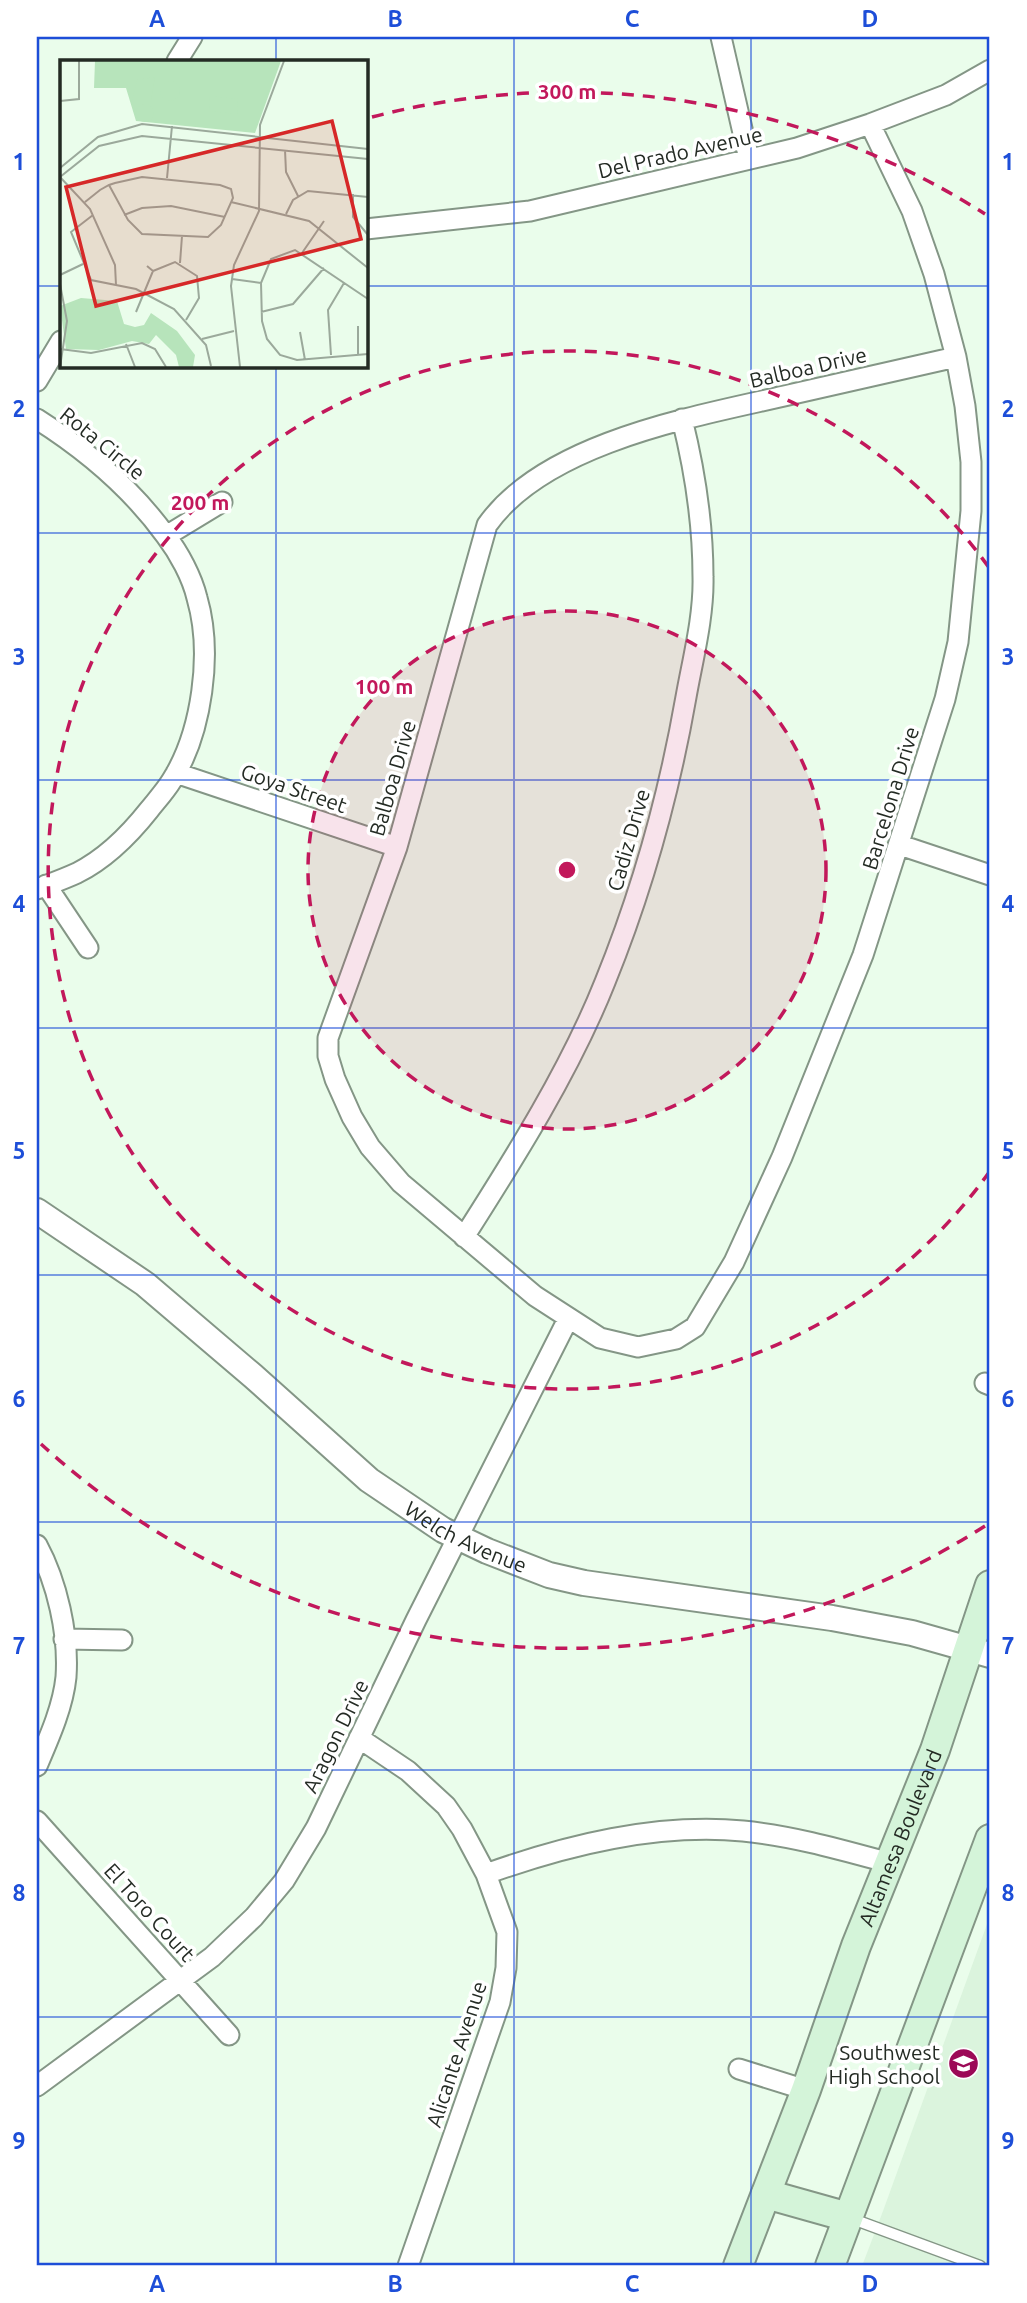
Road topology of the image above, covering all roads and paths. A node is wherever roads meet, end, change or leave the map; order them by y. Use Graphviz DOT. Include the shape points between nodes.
graph roads {
  1 [pos="192,37"];
  2 [pos="721,37"];
  3 [pos="178,60"];
  4 [pos="990,70"];
  5 [pos="870,124"];
  6 [pos="749,159"];
  7 [pos="368,229"];
  8 [pos="60,343"];
  9 [pos="956,357"];
  10 [pos="37,381"];
  11 [pos="37,419"];
  12 [pos="682,419"];
  13 [pos="222,502"];
  14 [pos="166,536"];
  15 [pos="176,773"];
  16 [pos="900,845"];
  17 [pos="397,847"];
  18 [pos="990,875"];
  19 [pos="41,887"];
  20 [pos="88,948"];
  21 [pos="37,1211"];
  22 [pos="464,1237"];
  23 [pos="568,1319"];
  24 [pos="458,1537"];
  25 [pos="37,1545"];
  26 [pos="990,1585"];
  27 [pos="64,1639"];
  28 [pos="122,1640"];
  29 [pos="983,1655"];
  30 [pos="359,1738"];
  31 [pos="37,1766"];
  32 [pos="37,1821"];
  33 [pos="990,1839"];
  34 [pos="890,1863"];
  35 [pos="486,1874"];
  36 [pos="181,1980"];
  37 [pos="229,2035"];
  38 [pos="739,2069"];
  39 [pos="37,2086"];
  40 [pos="806,2090"];
  41 [pos="766,2194"];
  42 [pos="848,2217"];
  43 [pos="408,2266"];
  44 [pos="738,2266"];
  45 [pos="830,2266"];
  46 [pos="980,2266"];
  1 -- 3 [label="street"];
  2 -- 6 [label="street"];
  4 -- 5 [label="street, Del Prado Avenue" via="946,95"];
  5 -- 6 [label="street, Del Prado Avenue"];
  5 -- 9 [label="street, Barcelona Drive" via="912,211"];
  6 -- 7 [label="street, Del Prado Avenue" via="530,211"];
  8 -- 10 [label="street"];
  9 -- 12 [label="street, Balboa Drive"];
  9 -- 16 [label="street, Barcelona Drive" via="971,462 971,511 958,642"];
  11 -- 14 [label="street, Rota Circle" via="108,473 148,510"];
  12 -- 17 [label="street, Balboa Drive" via="632,434 558,466 516,494 487,525"];
  12 -- 22 [label="street, Cadiz Drive" via="701,524 703,579 680,729 659,820 604,985 551,1094"];
  13 -- 14 [label="street"];
  14 -- 15 [label="street, Rota Circle" via="197,597 204,643 195,727"];
  15 -- 17 [label="street, Goya Street"];
  15 -- 19 [label="street, Rota Circle" via="135,827 110,850 78,873"];
  16 -- 18 [label="street"];
  16 -- 23 [label="street, Barcelona Drive" via="863,955 782,1157 734,1262 695,1327 676,1339 638,1347 600,1338"];
  17 -- 22 [label="street, Balboa Drive" via="328,1038 328,1056 352,1117 370,1147 401,1183"];
  19 -- 20 [label="street, Rota Circle"];
  21 -- 24 [label="street, Welch Avenue" via="145,1284 369,1480"];
  22 -- 23 [label="street, Balboa Drive"];
  23 -- 24 [label="street, Aragon Drive"];
  24 -- 29 [label="street, Welch Avenue" via="549,1575 584,1583 832,1618 912,1633"];
  24 -- 30 [label="street, Aragon Drive"];
  25 -- 27 [label="street" via="57,1590"];
  26 -- 29 [label="main road, Altamesa Boulevard"];
  27 -- 28 [label="street"];
  27 -- 31 [label="street" via="66,1677"];
  29 -- 34 [label="main road, Altamesa Boulevard" via="935,1750"];
  30 -- 35 [label="street, Alicante Avenue" via="408,1771 446,1806"];
  30 -- 36 [label="street, Aragon Drive" via="316,1828 284,1881 254,1917"];
  32 -- 36 [label="street, El Toro Court"];
  33 -- 42 [label="main road"];
  34 -- 35 [label="street" via="778,1835 703,1830 597,1841"];
  34 -- 40 [label="main road, Altamesa Boulevard"];
  35 -- 43 [label="street, Alicante Avenue" via="507,1932 500,2001"];
  36 -- 37 [label="street, El Toro Court"];
  36 -- 39 [label="street, Aragon Drive"];
  38 -- 40 [label="street"];
  40 -- 41 [label="main road, Altamesa Boulevard"];
  41 -- 42 [label="main road"];
  41 -- 44 [label="main road, Altamesa Boulevard"];
  42 -- 45 [label="main road"];
  42 -- 46 [label="lane"];
}
